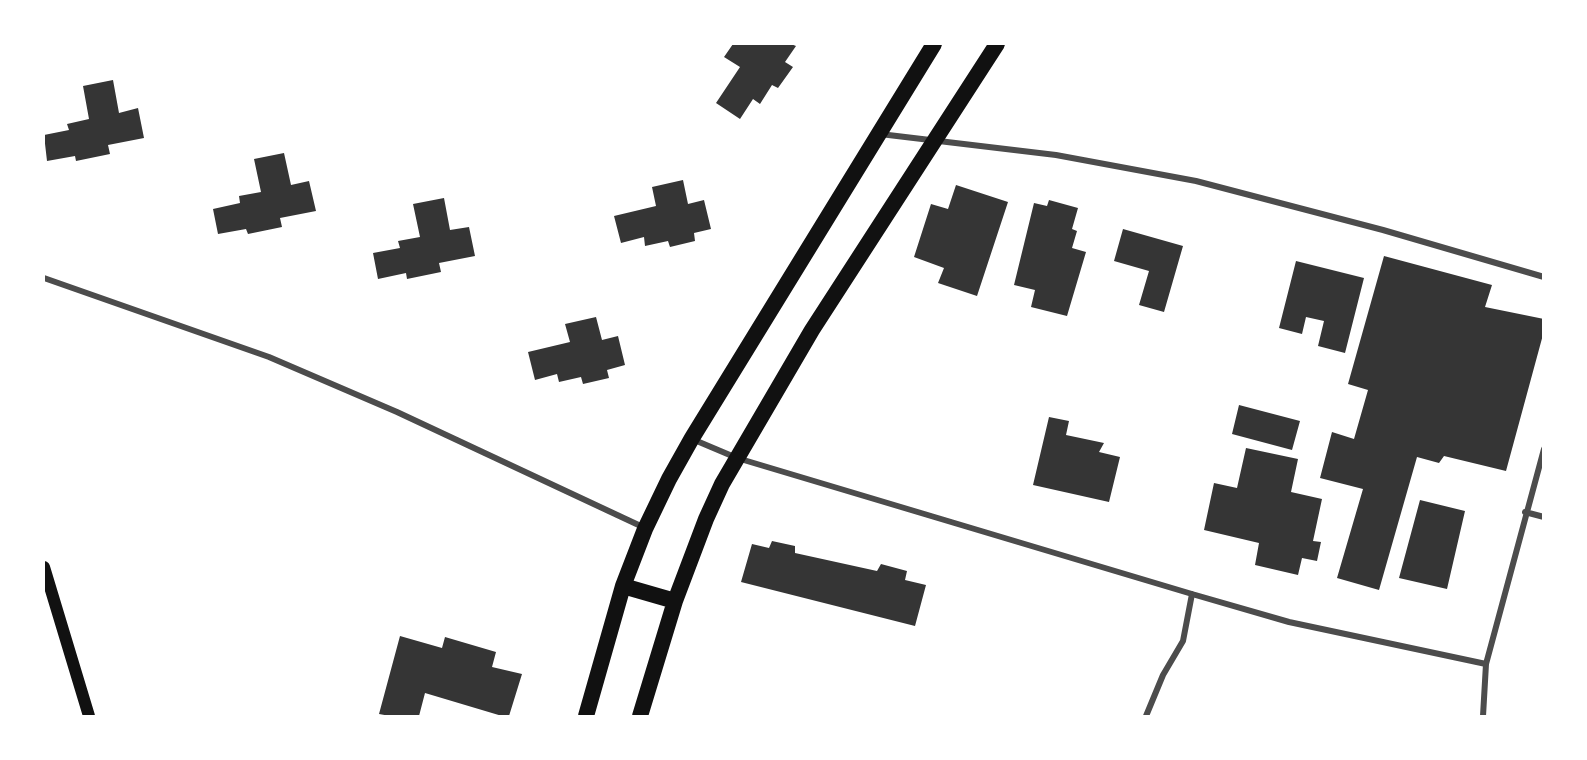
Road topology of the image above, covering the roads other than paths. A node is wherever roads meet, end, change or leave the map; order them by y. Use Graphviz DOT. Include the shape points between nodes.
graph roads {
  1 [pos="933,44"];
  2 [pos="990,44"];
  3 [pos="997,44"];
  4 [pos="974,79"];
  5 [pos="879,134"];
  6 [pos="935,140"];
  7 [pos="44,278"];
  8 [pos="1544,278"];
  9 [pos="692,438"];
  10 [pos="1544,449"];
  11 [pos="737,458"];
  12 [pos="1526,512"];
  13 [pos="1544,517"];
  14 [pos="645,529"];
  15 [pos="44,567"];
  16 [pos="623,586"];
  17 [pos="1192,594"];
  18 [pos="675,601"];
  19 [pos="1486,664"];
  20 [pos="89,717"];
  21 [pos="586,717"];
  22 [pos="640,717"];
  23 [pos="1146,717"];
  24 [pos="1483,717"];
  1 -- 5 [label="highway"];
  2 -- 4 [label="highway"];
  3 -- 4 [label="highway"];
  4 -- 6 [label="highway"];
  5 -- 6 [label="street"];
  5 -- 9 [label="highway"];
  6 -- 8 [label="street" via="1056,154 1196,181 1383,230"];
  6 -- 11 [label="highway" via="813,330"];
  7 -- 14 [label="street" via="269,357 397,412"];
  9 -- 11 [label="street"];
  9 -- 14 [label="highway"];
  10 -- 12 [label="street"];
  11 -- 17 [label="street"];
  11 -- 18 [label="highway" via="706,519"];
  12 -- 13 [label="street"];
  12 -- 19 [label="street"];
  14 -- 16 [label="highway"];
  15 -- 20 [label="main road"];
  16 -- 18 [label="highway"];
  16 -- 21 [label="highway"];
  17 -- 19 [label="street" via="1289,622"];
  17 -- 23 [label="street" via="1183,641 1163,675"];
  18 -- 22 [label="highway"];
  19 -- 24 [label="street"];
}
